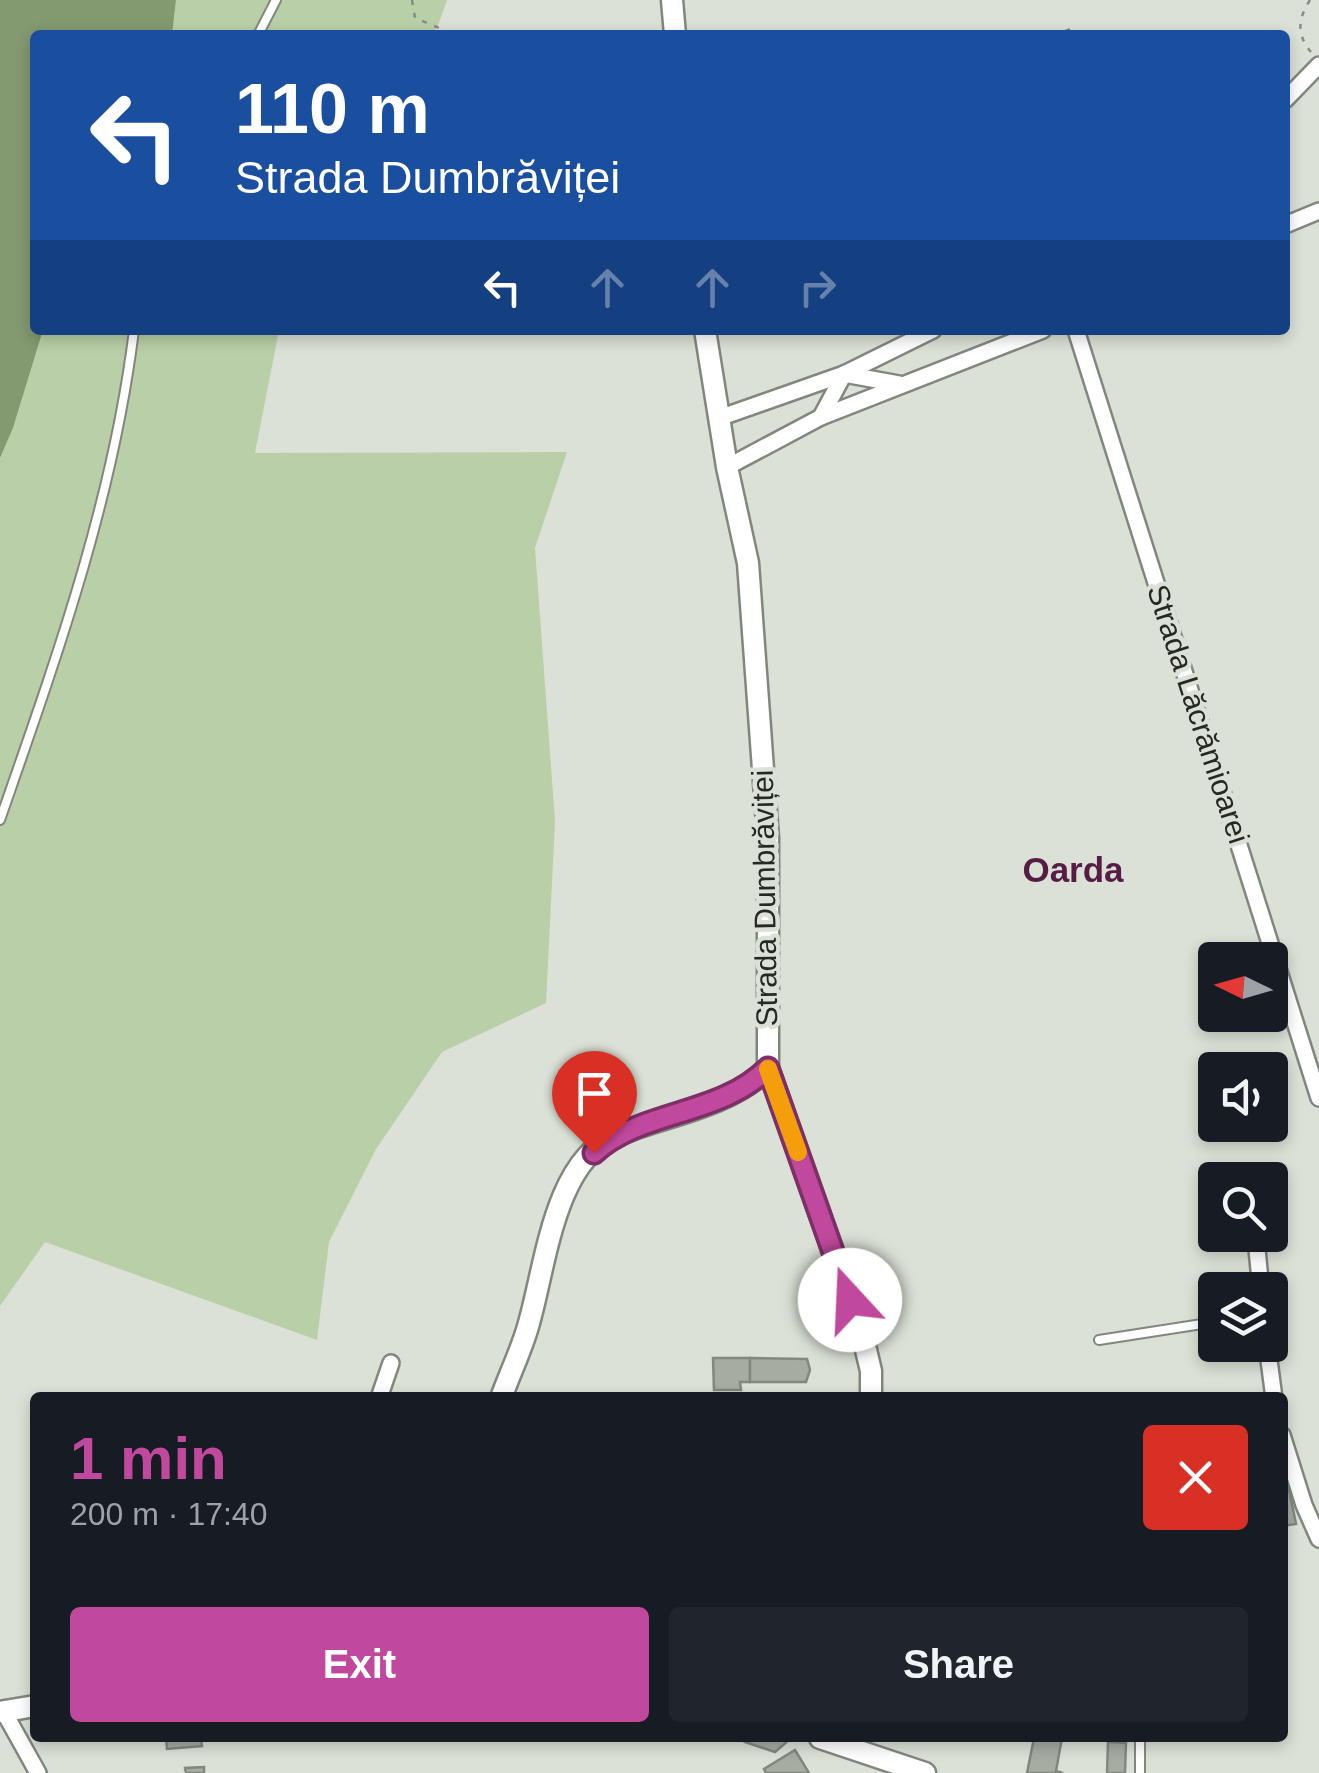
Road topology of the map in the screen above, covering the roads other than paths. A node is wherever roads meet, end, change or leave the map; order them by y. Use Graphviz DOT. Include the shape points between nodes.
graph roads {
  1 [pos="276,0"];
  2 [pos="672,0"];
  3 [pos="261,30"];
  4 [pos="675,30"];
  5 [pos="1319,62"];
  6 [pos="1290,94"];
  7 [pos="1319,211"];
  8 [pos="1290,223"];
  9 [pos="133,335"];
  10 [pos="705,335"];
  11 [pos="922,335"];
  12 [pos="1030,335"];
  13 [pos="1078,335"];
  14 [pos="844,374"];
  15 [pos="899,384"];
  16 [pos="821,417"];
  17 [pos="719,418"];
  18 [pos="727,468"];
  19 [pos="0,820"];
  20 [pos="768,1068"];
  21 [pos="1319,1098"];
  22 [pos="1198,1325"];
  23 [pos="1099,1340"];
  24 [pos="1269,1362"];
  25 [pos="391,1363"];
  26 [pos="381,1392"];
  27 [pos="502,1392"];
  28 [pos="871,1392"];
  29 [pos="1273,1392"];
  30 [pos="1288,1454"];
  31 [pos="1319,1540"];
  32 [pos="30,1706"];
  33 [pos="2,1712"];
  34 [pos="1140,1742"];
  35 [pos="859,1745"];
  36 [pos="38,1773"];
  37 [pos="925,1773"];
  38 [pos="1140,1773"];
  1 -- 3 [label="lane"];
  2 -- 4 [label="main road"];
  5 -- 6 [label="street"];
  7 -- 8 [label="street"];
  9 -- 19 [label="lane" via="102,509"];
  10 -- 17 [label="main road, Strada Dumbrăviței"];
  11 -- 14 [label="street"];
  12 -- 15 [label="street"];
  13 -- 21 [label="street, Strada Lăcrămioarei"];
  14 -- 15 [label="street"];
  14 -- 16 [label="street"];
  14 -- 17 [label="street"];
  15 -- 16 [label="street"];
  16 -- 18 [label="street"];
  17 -- 18 [label="main road, Strada Dumbrăviței"];
  18 -- 20 [label="main road, Strada Dumbrăviței" via="748,563 768,838"];
  20 -- 27 [label="main road, Strada Dumbrăviței" via="716,1101 610,1138 578,1168 556,1210 526,1334"];
  20 -- 28 [label="main road" via="862,1334"];
  22 -- 23 [label="lane"];
  24 -- 29 [label="street"];
  25 -- 26 [label="street"];
  30 -- 31 [label="street"];
  32 -- 33 [label="main road"];
  33 -- 36 [label="street"];
  34 -- 38 [label="lane"];
  35 -- 37 [label="main road"];
}
